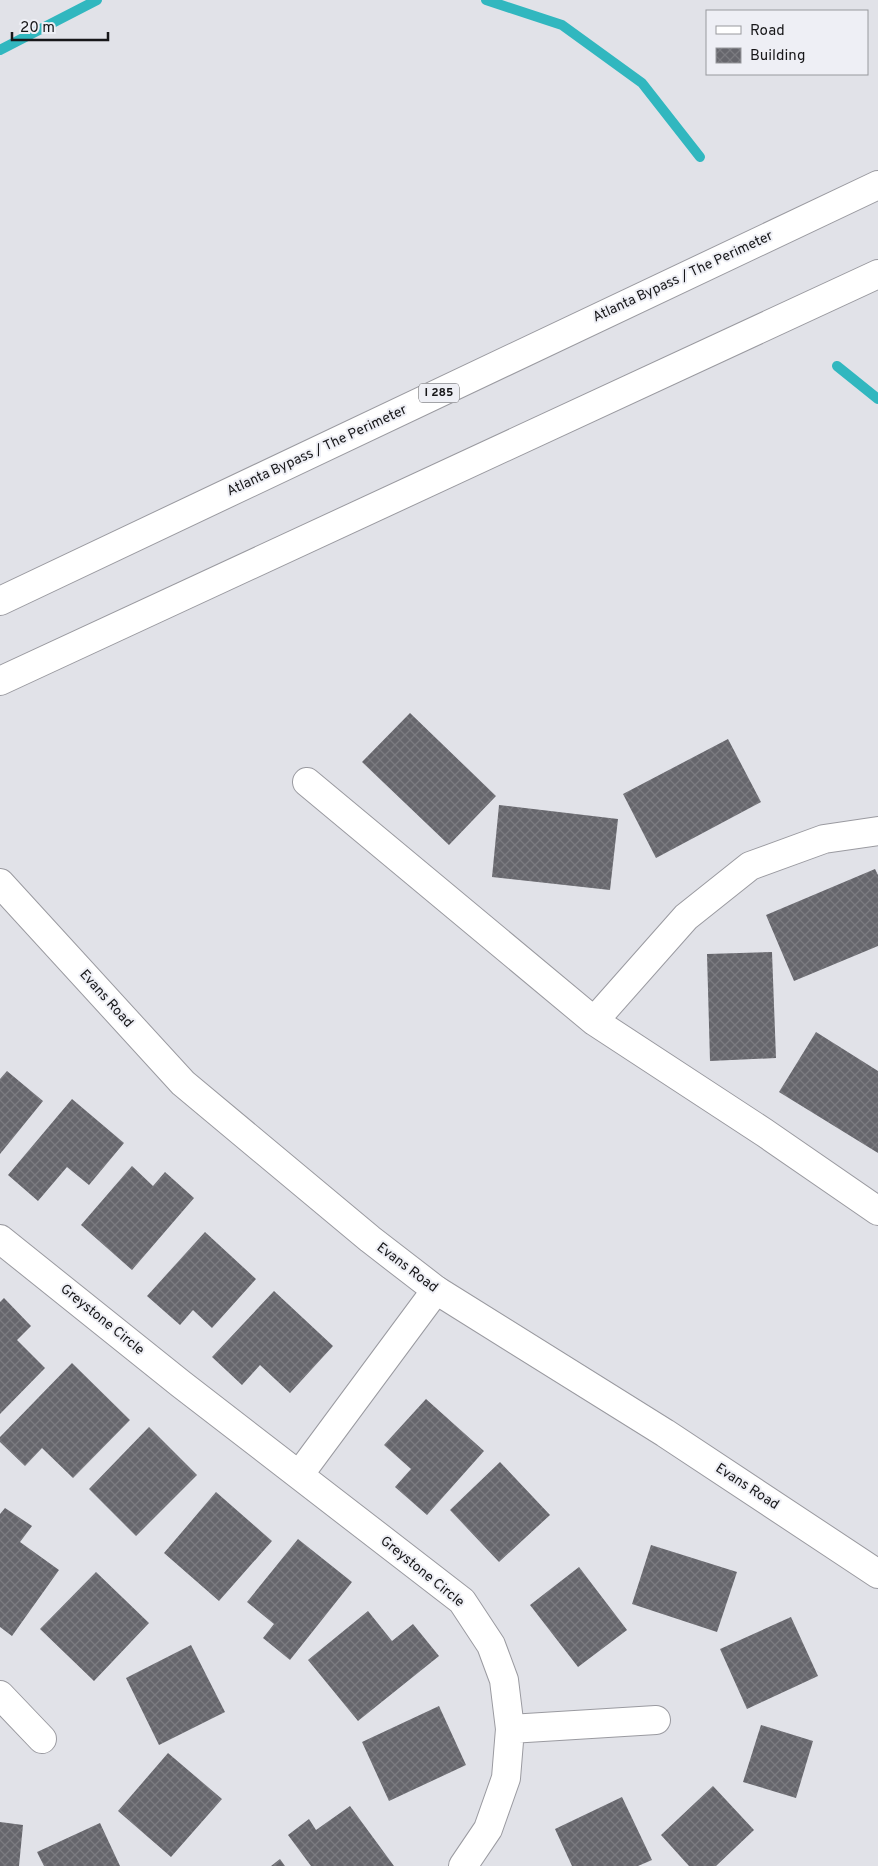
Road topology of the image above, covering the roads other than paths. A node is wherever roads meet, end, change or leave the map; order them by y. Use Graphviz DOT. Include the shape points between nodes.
graph roads {
  1 [pos="878,185"];
  2 [pos="878,274"];
  3 [pos="0,601"];
  4 [pos="0,681"];
  5 [pos="307,782"];
  6 [pos="878,831"];
  7 [pos="0,883"];
  8 [pos="594,1021"];
  9 [pos="878,1211"];
  10 [pos="0,1239"];
  11 [pos="436,1290"];
  12 [pos="299,1475"];
  13 [pos="878,1574"];
  14 [pos="0,1695"];
  15 [pos="656,1720"];
  16 [pos="510,1729"];
  17 [pos="42,1739"];
  18 [pos="463,1866"];
  1 -- 3 [label="main road, Atlanta Bypass / The Perimeter / I 285"];
  2 -- 4 [label="main road"];
  5 -- 8 [label="main road"];
  6 -- 8 [label="main road" via="824,839 750,866 686,917"];
  7 -- 11 [label="main road, Evans Road" via="183,1083"];
  8 -- 9 [label="main road" via="766,1133"];
  10 -- 12 [label="main road, Greystone Circle"];
  11 -- 12 [label="main road"];
  11 -- 13 [label="main road, Evans Road" via="664,1433"];
  12 -- 16 [label="main road, Greystone Circle" via="462,1601 491,1645 504,1680"];
  14 -- 17 [label="main road"];
  15 -- 16 [label="main road"];
  16 -- 18 [label="main road, Greystone Circle" via="506,1778 488,1830"];
}
